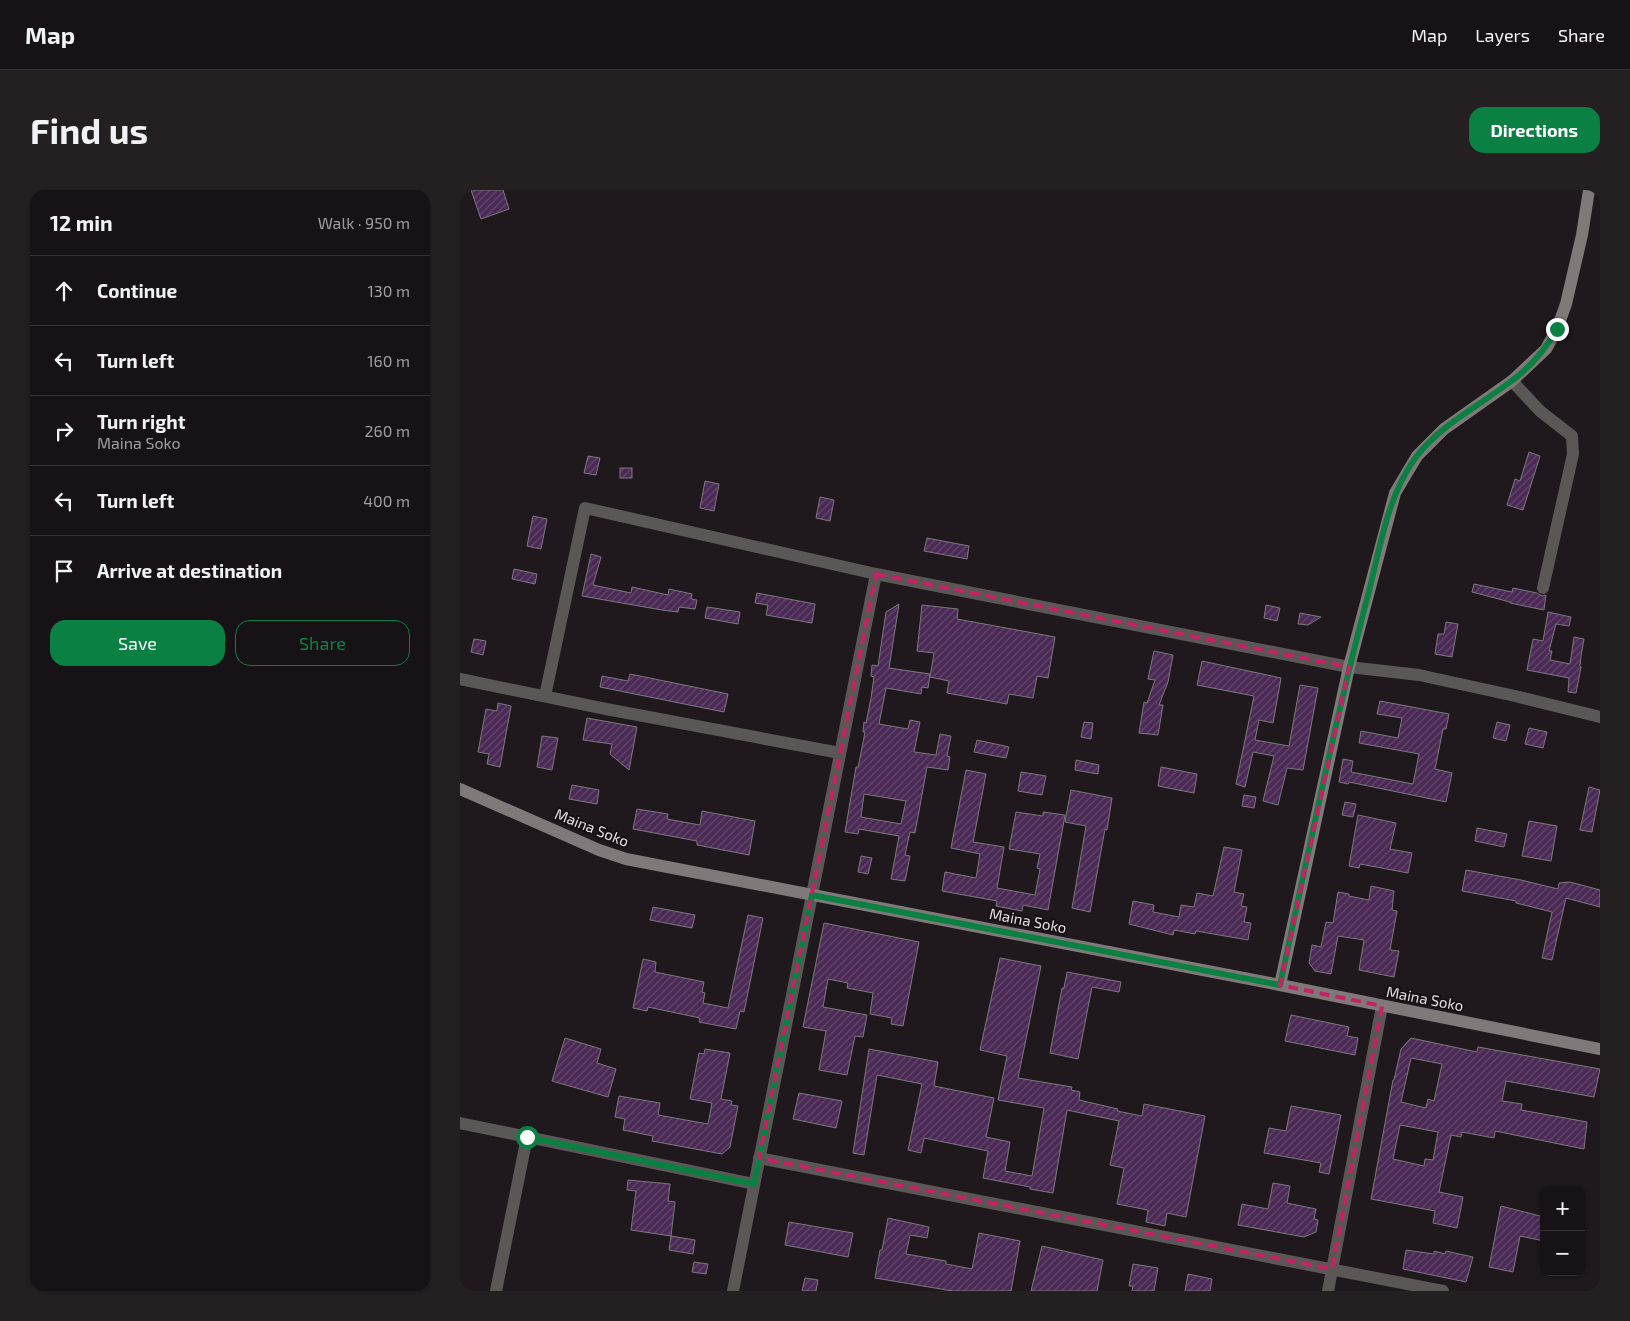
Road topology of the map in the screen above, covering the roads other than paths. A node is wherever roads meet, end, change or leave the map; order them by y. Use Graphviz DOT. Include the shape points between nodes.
graph roads {
  1 [pos="1589,190"];
  2 [pos="1512,381"];
  3 [pos="876,574"];
  4 [pos="1543,588"];
  5 [pos="1349,667"];
  6 [pos="460,678"];
  7 [pos="545,696"];
  8 [pos="1600,718"];
  9 [pos="840,753"];
  10 [pos="460,788"];
  11 [pos="812,895"];
  12 [pos="1280,985"];
  13 [pos="1382,1006"];
  14 [pos="1600,1049"];
  15 [pos="460,1123"];
  16 [pos="527,1137"];
  17 [pos="759,1158"];
  18 [pos="754,1184"];
  19 [pos="1332,1269"];
  20 [pos="496,1291"];
  21 [pos="733,1291"];
  22 [pos="1328,1291"];
  23 [pos="1443,1291"];
  1 -- 2 [label="street" via="1582,236 1557,329 1546,348"];
  2 -- 4 [label="street" via="1540,411 1572,436 1574,443"];
  2 -- 5 [label="street" via="1444,429 1417,456 1395,493"];
  3 -- 5 [label="street"];
  3 -- 7 [label="street" via="585,508"];
  3 -- 9 [label="street"];
  5 -- 8 [label="street" via="1419,675"];
  5 -- 12 [label="street"];
  6 -- 7 [label="street"];
  7 -- 9 [label="street"];
  9 -- 11 [label="street"];
  10 -- 11 [label="street, Maina Soko" via="626,859"];
  11 -- 12 [label="street, Maina Soko"];
  11 -- 17 [label="street"];
  12 -- 13 [label="street, Maina Soko"];
  13 -- 14 [label="street, Maina Soko"];
  13 -- 19 [label="street"];
  15 -- 16 [label="street"];
  16 -- 18 [label="street"];
  16 -- 20 [label="street"];
  17 -- 18 [label="street"];
  17 -- 19 [label="street"];
  18 -- 21 [label="street"];
  19 -- 22 [label="street"];
  19 -- 23 [label="street"];
}
